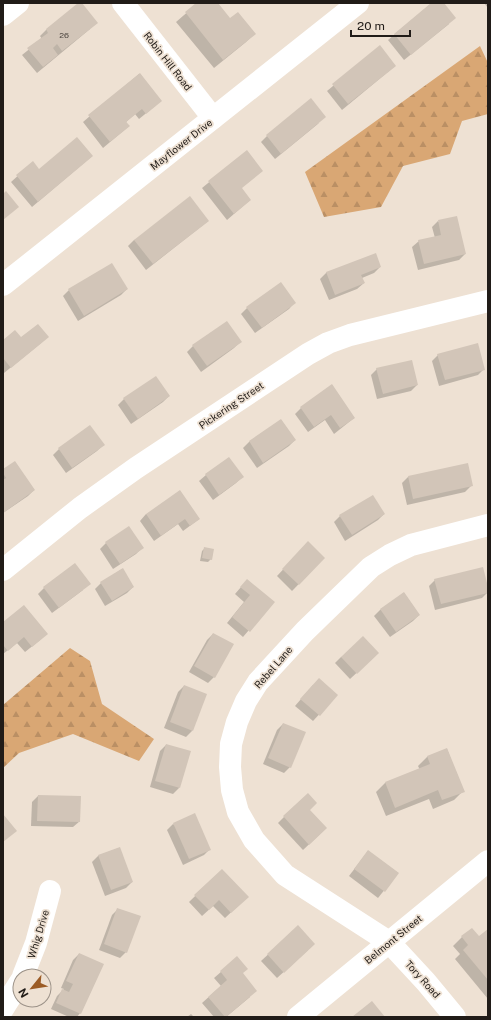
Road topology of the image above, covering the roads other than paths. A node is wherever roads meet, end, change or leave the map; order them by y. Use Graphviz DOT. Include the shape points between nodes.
graph roads {
  1 [pos="18,3"];
  2 [pos="123,3"];
  3 [pos="358,3"];
  4 [pos="3,15"];
  5 [pos="213,118"];
  6 [pos="3,285"];
  7 [pos="488,301"];
  8 [pos="488,525"];
  9 [pos="3,570"];
  10 [pos="488,861"];
  11 [pos="50,891"];
  12 [pos="389,942"];
  13 [pos="26,968"];
  14 [pos="12,995"];
  15 [pos="3,1009"];
  16 [pos="298,1017"];
  17 [pos="456,1017"];
  1 -- 4 [label="street"];
  2 -- 5 [label="street, Robin Hill Road"];
  3 -- 5 [label="street, Mayflower Drive"];
  5 -- 6 [label="street, Mayflower Drive"];
  7 -- 9 [label="street, Pickering Street" via="350,335 315,350 136,468 80,508"];
  8 -- 12 [label="street, Rebel Lane" via="410,545 371,567 258,682 246,701 231,744 232,790 238,812 254,840 285,875"];
  10 -- 12 [label="street, Belmont Street"];
  11 -- 13 [label="street, Whig Drive" via="36,943"];
  12 -- 16 [label="street, Belmont Street"];
  12 -- 17 [label="street, Tory Road"];
  14 -- 15 [label="street"];
}
